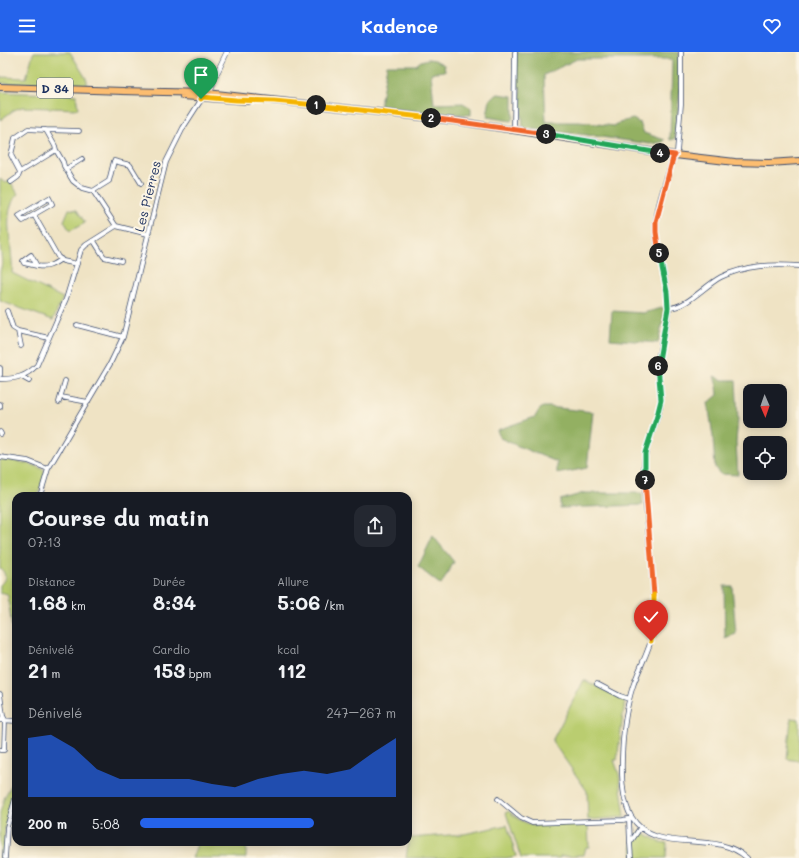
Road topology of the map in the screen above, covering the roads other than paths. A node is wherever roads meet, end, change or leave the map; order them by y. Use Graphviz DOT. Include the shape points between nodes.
graph roads {
  1 [pos="227,52"];
  2 [pos="514,52"];
  3 [pos="682,52"];
  4 [pos="214,79"];
  5 [pos="0,86"];
  6 [pos="121,91"];
  7 [pos="197,92"];
  8 [pos="210,93"];
  9 [pos="180,95"];
  10 [pos="230,95"];
  11 [pos="202,97"];
  12 [pos="274,101"];
  13 [pos="46,130"];
  14 [pos="514,130"];
  15 [pos="79,131"];
  16 [pos="56,150"];
  17 [pos="675,155"];
  18 [pos="82,159"];
  19 [pos="799,161"];
  20 [pos="66,169"];
  21 [pos="20,172"];
  22 [pos="11,182"];
  23 [pos="141,183"];
  24 [pos="93,191"];
  25 [pos="34,215"];
  26 [pos="116,226"];
  27 [pos="148,234"];
  28 [pos="94,241"];
  29 [pos="61,259"];
  30 [pos="121,261"];
  31 [pos="77,264"];
  32 [pos="37,266"];
  33 [pos="799,266"];
  34 [pos="668,308"];
  35 [pos="7,311"];
  36 [pos="77,325"];
  37 [pos="18,331"];
  38 [pos="123,337"];
  39 [pos="49,338"];
  40 [pos="21,346"];
  41 [pos="0,368"];
  42 [pos="0,375"];
  43 [pos="22,377"];
  44 [pos="0,379"];
  45 [pos="29,380"];
  46 [pos="65,381"];
  47 [pos="61,397"];
  48 [pos="59,402"];
  49 [pos="88,402"];
  50 [pos="0,404"];
  51 [pos="0,407"];
  52 [pos="0,457"];
  53 [pos="48,469"];
  54 [pos="41,492"];
  55 [pos="597,684"];
  56 [pos="0,694"];
  57 [pos="629,699"];
  58 [pos="2,720"];
  59 [pos="12,721"];
  60 [pos="0,750"];
  61 [pos="498,798"];
  62 [pos="12,810"];
  63 [pos="630,819"];
  64 [pos="640,828"];
  65 [pos="630,843"];
  66 [pos="5,858"];
  67 [pos="631,858"];
  68 [pos="747,858"];
  1 -- 4 [label="street"];
  2 -- 14 [label="street"];
  3 -- 17 [label="street" via="681,104"];
  4 -- 7 [label="street"];
  4 -- 8 [label="street"];
  5 -- 6 [label="main road, D 34"];
  6 -- 7 [label="main road, D 34"];
  6 -- 9 [label="main road, D 34"];
  7 -- 8 [label="main road, D 34"];
  8 -- 9 [label="main road"];
  8 -- 10 [label="main road, D 34"];
  8 -- 11 [label="street"];
  9 -- 11 [label="main road, D 34"];
  10 -- 11 [label="main road"];
  10 -- 12 [label="main road, D 34"];
  11 -- 12 [label="main road, D 34"];
  11 -- 27 [label="street, Les Pierres" via="166,162"];
  12 -- 14 [label="main road, D 34" via="392,113"];
  13 -- 15 [label="street"];
  13 -- 16 [label="street"];
  13 -- 21 [label="street" via="28,129 15,138 11,155"];
  14 -- 17 [label="main road, D 34"];
  16 -- 20 [label="street"];
  16 -- 21 [label="street"];
  17 -- 19 [label="main road, D 34" via="742,162"];
  17 -- 34 [label="street" via="656,226 656,240"];
  18 -- 20 [label="street"];
  20 -- 24 [label="street" via="77,185"];
  21 -- 22 [label="street"];
  23 -- 24 [label="street" via="130,165 114,160 109,181"];
  24 -- 26 [label="street"];
  25 -- 25 [label="street" via="23,222 19,216 49,198 52,204"];
  25 -- 29 [label="street"];
  26 -- 27 [label="street"];
  26 -- 28 [label="street"];
  27 -- 38 [label="street, Les Pierres"];
  28 -- 30 [label="street" via="104,257"];
  28 -- 31 [label="street" via="81,250"];
  29 -- 31 [label="street"];
  29 -- 32 [label="street" via="53,265"];
  31 -- 39 [label="street" via="66,299"];
  33 -- 34 [label="street" via="752,266 721,278 685,302"];
  34 -- 57 [label="street" via="658,363 660,406 644,458 654,625 649,647"];
  35 -- 37 [label="street" via="13,328"];
  36 -- 38 [label="street"];
  37 -- 39 [label="street"];
  37 -- 40 [label="street"];
  38 -- 49 [label="street, Les Pierres"];
  39 -- 43 [label="street" via="37,365"];
  41 -- 42 [label="street"];
  43 -- 44 [label="street"];
  43 -- 45 [label="street"];
  46 -- 47 [label="street"];
  47 -- 48 [label="street"];
  47 -- 49 [label="street"];
  49 -- 53 [label="street, Les Pierres"];
  50 -- 51 [label="street"];
  52 -- 53 [label="street"];
  53 -- 54 [label="street, Les Pierres"];
  55 -- 57 [label="street"];
  56 -- 58 [label="street"];
  57 -- 63 [label="street" via="621,770"];
  58 -- 59 [label="street"];
  58 -- 60 [label="street" via="4,750"];
  61 -- 63 [label="street" via="521,818 532,823"];
  62 -- 66 [label="street" via="7,827"];
  63 -- 64 [label="street"];
  63 -- 65 [label="street"];
  64 -- 65 [label="street"];
  64 -- 68 [label="street" via="663,841 723,845"];
  65 -- 67 [label="street"];
}
